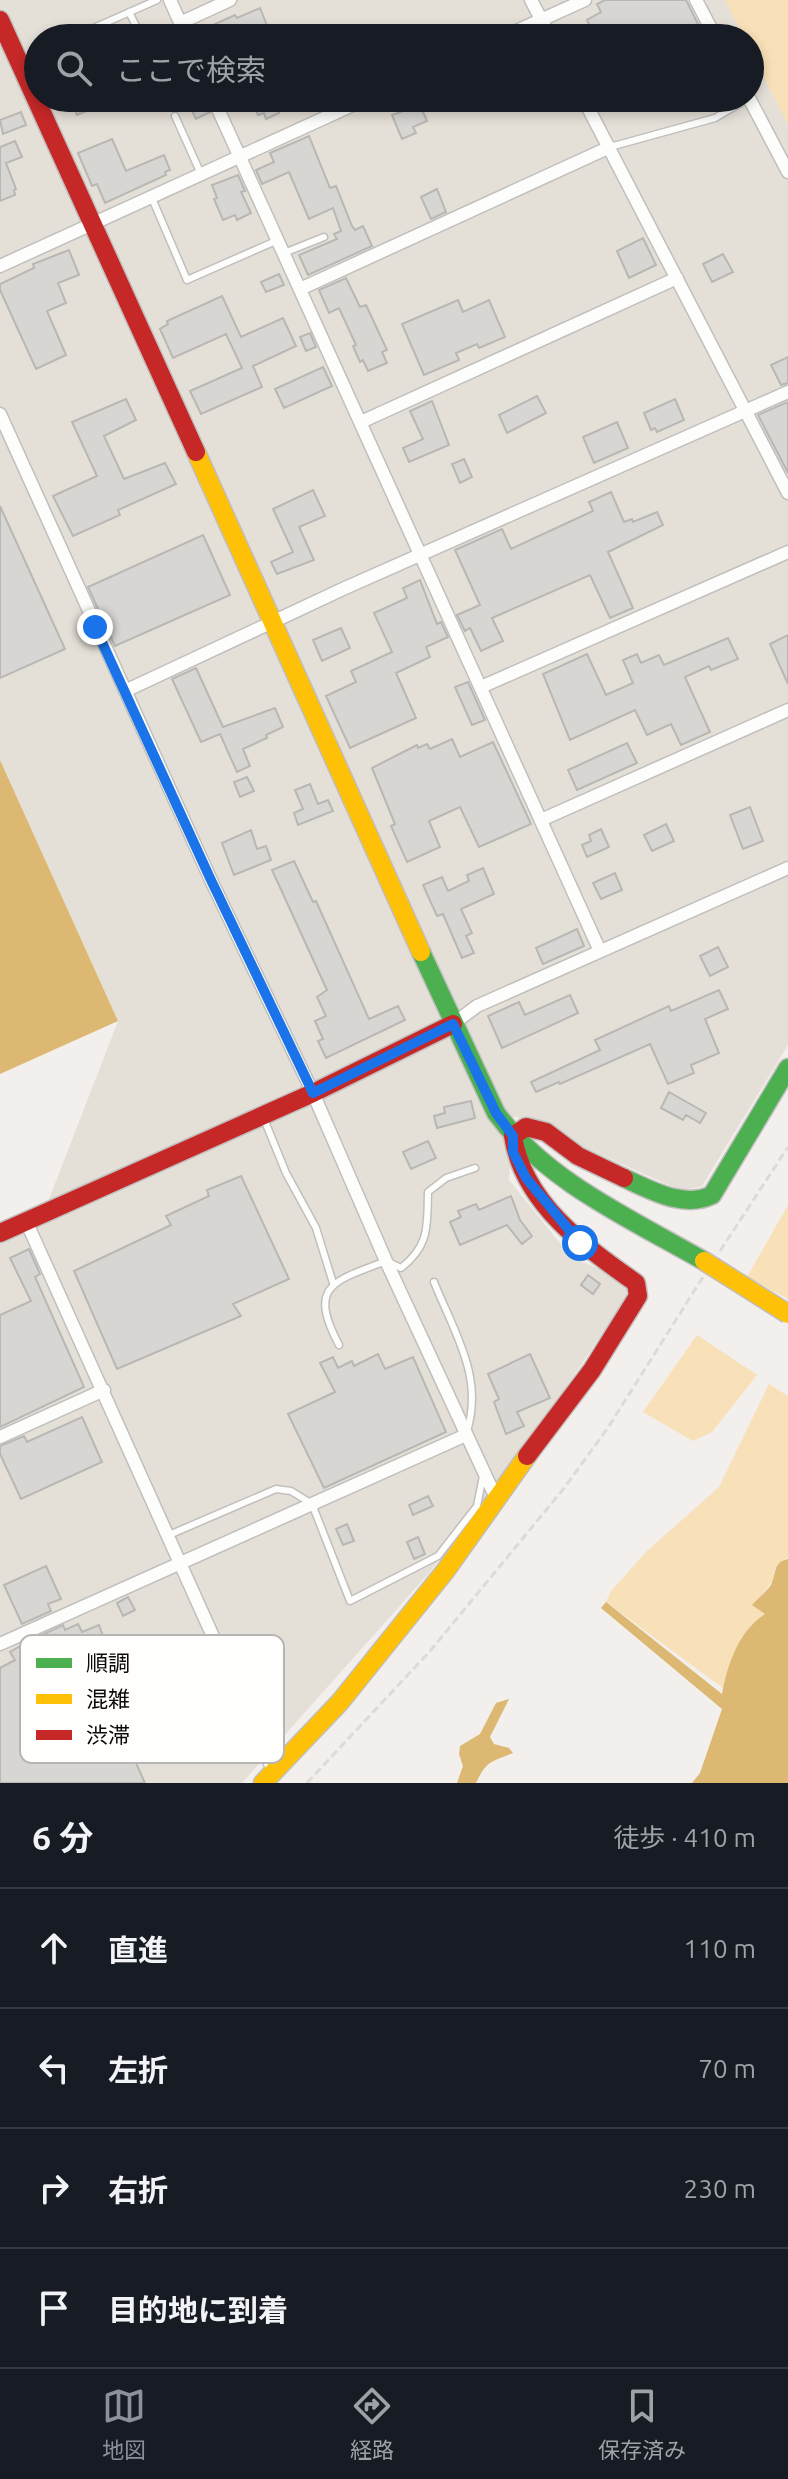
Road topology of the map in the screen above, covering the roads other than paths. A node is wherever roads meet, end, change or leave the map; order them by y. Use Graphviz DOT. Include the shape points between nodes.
graph roads {
  1 [pos="157,0"];
  2 [pos="170,0"];
  3 [pos="230,0"];
  4 [pos="531,0"];
  5 [pos="585,0"];
  6 [pos="696,0"];
  7 [pos="129,12"];
  8 [pos="0,20"];
  9 [pos="541,20"];
  10 [pos="180,23"];
  11 [pos="102,24"];
  12 [pos="135,24"];
  13 [pos="532,24"];
  14 [pos="543,24"];
  15 [pos="709,24"];
  16 [pos="24,73"];
  17 [pos="42,112"];
  18 [pos="219,112"];
  19 [pos="337,112"];
  20 [pos="591,112"];
  21 [pos="725,112"];
  22 [pos="756,112"];
  23 [pos="175,116"];
  24 [pos="610,147"];
  25 [pos="239,156"];
  26 [pos="788,172"];
  27 [pos="201,174"];
  28 [pos="151,196"];
  29 [pos="92,223"];
  30 [pos="324,237"];
  31 [pos="278,240"];
  32 [pos="284,253"];
  33 [pos="0,266"];
  34 [pos="677,278"];
  35 [pos="300,289"];
  36 [pos="788,392"];
  37 [pos="746,412"];
  38 [pos="0,414"];
  39 [pos="361,422"];
  40 [pos="788,493"];
  41 [pos="788,552"];
  42 [pos="421,554"];
  43 [pos="273,621"];
  44 [pos="481,687"];
  45 [pos="125,691"];
  46 [pos="788,710"];
  47 [pos="541,820"];
  48 [pos="788,868"];
  49 [pos="600,951"];
  50 [pos="453,1024"];
  51 [pos="788,1068"];
  52 [pos="313,1093"];
  53 [pos="262,1116"];
  54 [pos="513,1136"];
  55 [pos="475,1168"];
  56 [pos="26,1221"];
  57 [pos="0,1233"];
  58 [pos="386,1261"];
  59 [pos="434,1282"];
  60 [pos="333,1283"];
  61 [pos="788,1314"];
  62 [pos="339,1345"];
  63 [pos="104,1390"];
  64 [pos="466,1435"];
  65 [pos="0,1437"];
  66 [pos="483,1472"];
  67 [pos="496,1498"];
  68 [pos="312,1504"];
  69 [pos="169,1535"];
  70 [pos="181,1563"];
  71 [pos="20,1635"];
  72 [pos="20,1635"];
  73 [pos="210,1635"];
  74 [pos="0,1644"];
  75 [pos="284,1760"];
  1 -- 7 [label="lane"];
  2 -- 10 [label="street"];
  3 -- 10 [label="street"];
  4 -- 9 [label="street"];
  5 -- 9 [label="street"];
  6 -- 15 [label="street"];
  7 -- 11 [label="lane"];
  7 -- 12 [label="lane"];
  8 -- 16 [label="street"];
  9 -- 13 [label="street"];
  9 -- 14 [label="street"];
  17 -- 29 [label="street"];
  18 -- 25 [label="street"];
  19 -- 25 [label="street"];
  20 -- 24 [label="street"];
  21 -- 24 [label="lane"];
  22 -- 26 [label="street"];
  23 -- 27 [label="lane"];
  24 -- 34 [label="street"];
  24 -- 35 [label="street"];
  25 -- 27 [label="street"];
  25 -- 31 [label="street"];
  27 -- 28 [label="street"];
  28 -- 29 [label="street"];
  28 -- 31 [label="lane" via="187,280"];
  29 -- 33 [label="street"];
  29 -- 43 [label="street"];
  30 -- 32 [label="lane"];
  31 -- 32 [label="street"];
  32 -- 35 [label="street"];
  34 -- 37 [label="street"];
  34 -- 39 [label="street"];
  35 -- 39 [label="street"];
  36 -- 37 [label="street"];
  37 -- 40 [label="street"];
  37 -- 42 [label="street"];
  38 -- 45 [label="street"];
  39 -- 42 [label="street"];
  41 -- 44 [label="street"];
  42 -- 43 [label="street"];
  42 -- 44 [label="street"];
  43 -- 45 [label="street"];
  43 -- 50 [label="street"];
  44 -- 47 [label="street"];
  45 -- 52 [label="street"];
  46 -- 47 [label="street"];
  47 -- 49 [label="street"];
  48 -- 49 [label="street"];
  49 -- 50 [label="street" via="477,1006"];
  50 -- 52 [label="street"];
  50 -- 54 [label="street" via="496,1113"];
  51 -- 54 [label="street" via="712,1195 696,1203 607,1171 566,1149 543,1129 526,1127"];
  52 -- 53 [label="street"];
  52 -- 58 [label="street"];
  53 -- 56 [label="street"];
  53 -- 60 [label="lane" via="316,1228"];
  54 -- 61 [label="street, bridge" via="571,1185"];
  54 -- 67 [label="street" via="513,1152 526,1178 549,1208 580,1243 636,1283 638,1296 592,1370"];
  55 -- 58 [label="lane" via="446,1178 428,1192 427,1234 415,1257 401,1268"];
  56 -- 57 [label="street"];
  56 -- 63 [label="street"];
  58 -- 60 [label="lane"];
  58 -- 64 [label="street"];
  59 -- 64 [label="lane" via="472,1375 474,1410"];
  60 -- 62 [label="lane" via="324,1297 326,1321"];
  63 -- 65 [label="street"];
  63 -- 69 [label="street"];
  64 -- 66 [label="street"];
  64 -- 68 [label="street"];
  66 -- 67 [label="street"];
  66 -- 68 [label="lane" via="477,1506 438,1556 350,1601"];
  67 -- 75 [label="street" via="446,1570 340,1702"];
  68 -- 69 [label="lane" via="276,1489"];
  68 -- 70 [label="street"];
  69 -- 70 [label="street"];
  70 -- 72 [label="street"];
  70 -- 73 [label="street"];
  71 -- 74 [label="street"];
}
